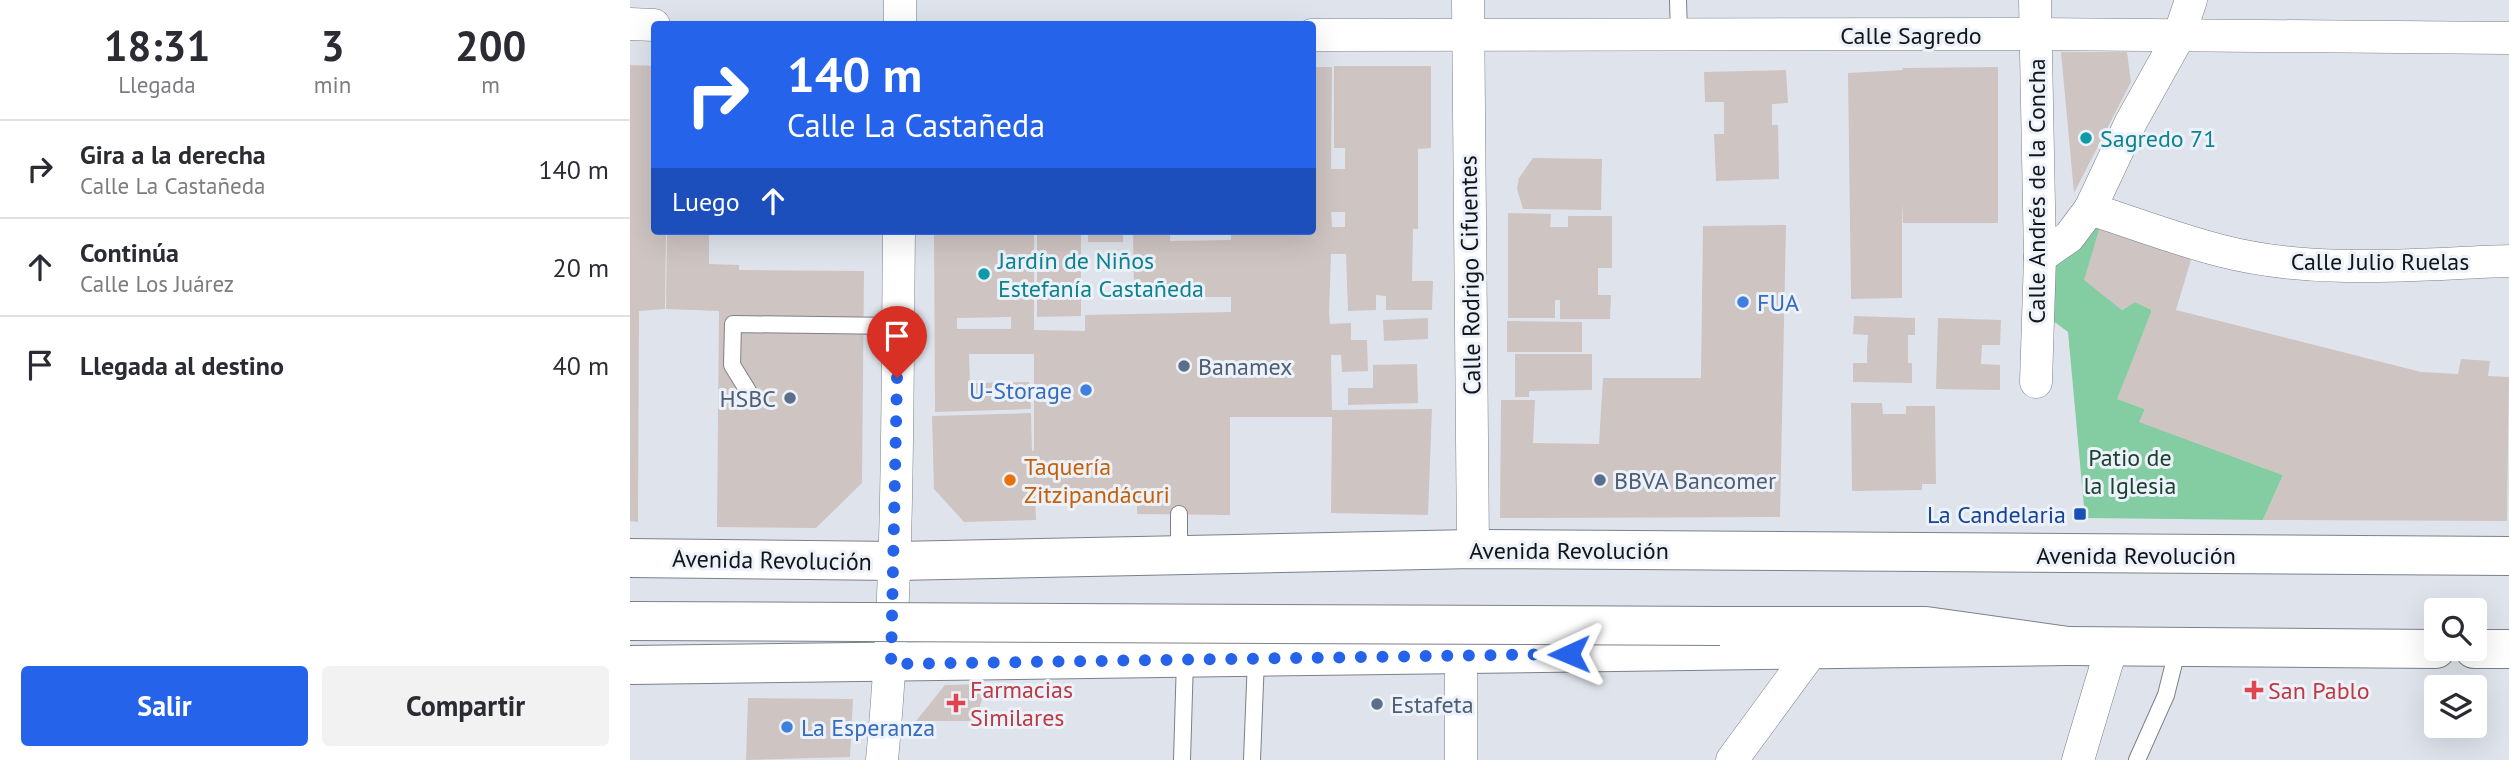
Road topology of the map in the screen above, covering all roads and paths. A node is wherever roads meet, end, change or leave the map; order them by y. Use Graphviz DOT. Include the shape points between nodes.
graph roads {
  1 [pos="900,0"];
  2 [pos="1468,0"];
  3 [pos="1678,0"];
  4 [pos="2035,0"];
  5 [pos="2191,0"];
  6 [pos="900,21"];
  7 [pos="630,24"];
  8 [pos="651,25"];
  9 [pos="2035,34"];
  10 [pos="1316,35"];
  11 [pos="1679,36"];
  12 [pos="2179,36"];
  13 [pos="1468,37"];
  14 [pos="2509,38"];
  15 [pos="2090,209"];
  16 [pos="899,235"];
  17 [pos="2040,257"];
  18 [pos="2509,261"];
  19 [pos="898,326"];
  20 [pos="2036,382"];
  21 [pos="748,391"];
  22 [pos="1179,514"];
  23 [pos="1473,549"];
  24 [pos="1179,555"];
  25 [pos="2509,556"];
  26 [pos="630,558"];
  27 [pos="896,561"];
  28 [pos="630,621"];
  29 [pos="2068,646"];
  30 [pos="2112,646"];
  31 [pos="2179,646"];
  32 [pos="2424,649"];
  33 [pos="2487,649"];
  34 [pos="2509,649"];
  35 [pos="1812,651"];
  36 [pos="1461,656"];
  37 [pos="1256,658"];
  38 [pos="1185,659"];
  39 [pos="891,664"];
  40 [pos="630,665"];
  41 [pos="882,760"];
  42 [pos="1182,760"];
  43 [pos="1252,760"];
  44 [pos="1461,760"];
  45 [pos="1732,760"];
  46 [pos="2078,760"];
  47 [pos="2137,760"];
  1 -- 6 [label="street"];
  2 -- 13 [label="street, Calle Rodrigo Cifuentes"];
  3 -- 11 [label="lane"];
  4 -- 9 [label="street, Calle Andrés de la Concha"];
  5 -- 12 [label="street"];
  7 -- 8 [label="street"];
  9 -- 11 [label="street, Calle Sagredo"];
  9 -- 12 [label="street, Calle Sagredo"];
  9 -- 17 [label="street, Calle Andrés de la Concha"];
  10 -- 13 [label="street, Calle Sagredo"];
  11 -- 13 [label="street, Calle Sagredo"];
  12 -- 14 [label="street, Calle Sagredo"];
  12 -- 15 [label="street"];
  13 -- 23 [label="street, Calle Rodrigo Cifuentes"];
  15 -- 17 [label="street" via="2069,237"];
  15 -- 18 [label="street, Calle Julio Ruelas" via="2223,252 2279,261 2330,266"];
  16 -- 19 [label="street"];
  17 -- 20 [label="street, Calle Andrés de la Concha"];
  19 -- 21 [label="lane" via="733,324 732,365"];
  19 -- 27 [label="street"];
  22 -- 24 [label="lane"];
  23 -- 24 [label="main road, Avenida Revolución"];
  23 -- 25 [label="main road, Avenida Revolución"];
  24 -- 27 [label="main road, Avenida Revolución"];
  26 -- 27 [label="main road, Avenida Revolución"];
  27 -- 39 [label="street"];
  28 -- 29 [label="main road, bridge" via="1926,626"];
  29 -- 30 [label="main road"];
  29 -- 35 [label="main road"];
  30 -- 31 [label="main road"];
  30 -- 46 [label="street"];
  31 -- 32 [label="main road"];
  31 -- 47 [label="lane" via="2166,695"];
  33 -- 34 [label="main road"];
  35 -- 36 [label="main road"];
  35 -- 45 [label="street"];
  36 -- 37 [label="main road"];
  36 -- 44 [label="street"];
  37 -- 38 [label="main road"];
  37 -- 43 [label="lane"];
  38 -- 39 [label="main road"];
  38 -- 42 [label="lane"];
  39 -- 40 [label="main road"];
  39 -- 41 [label="street"];
}
